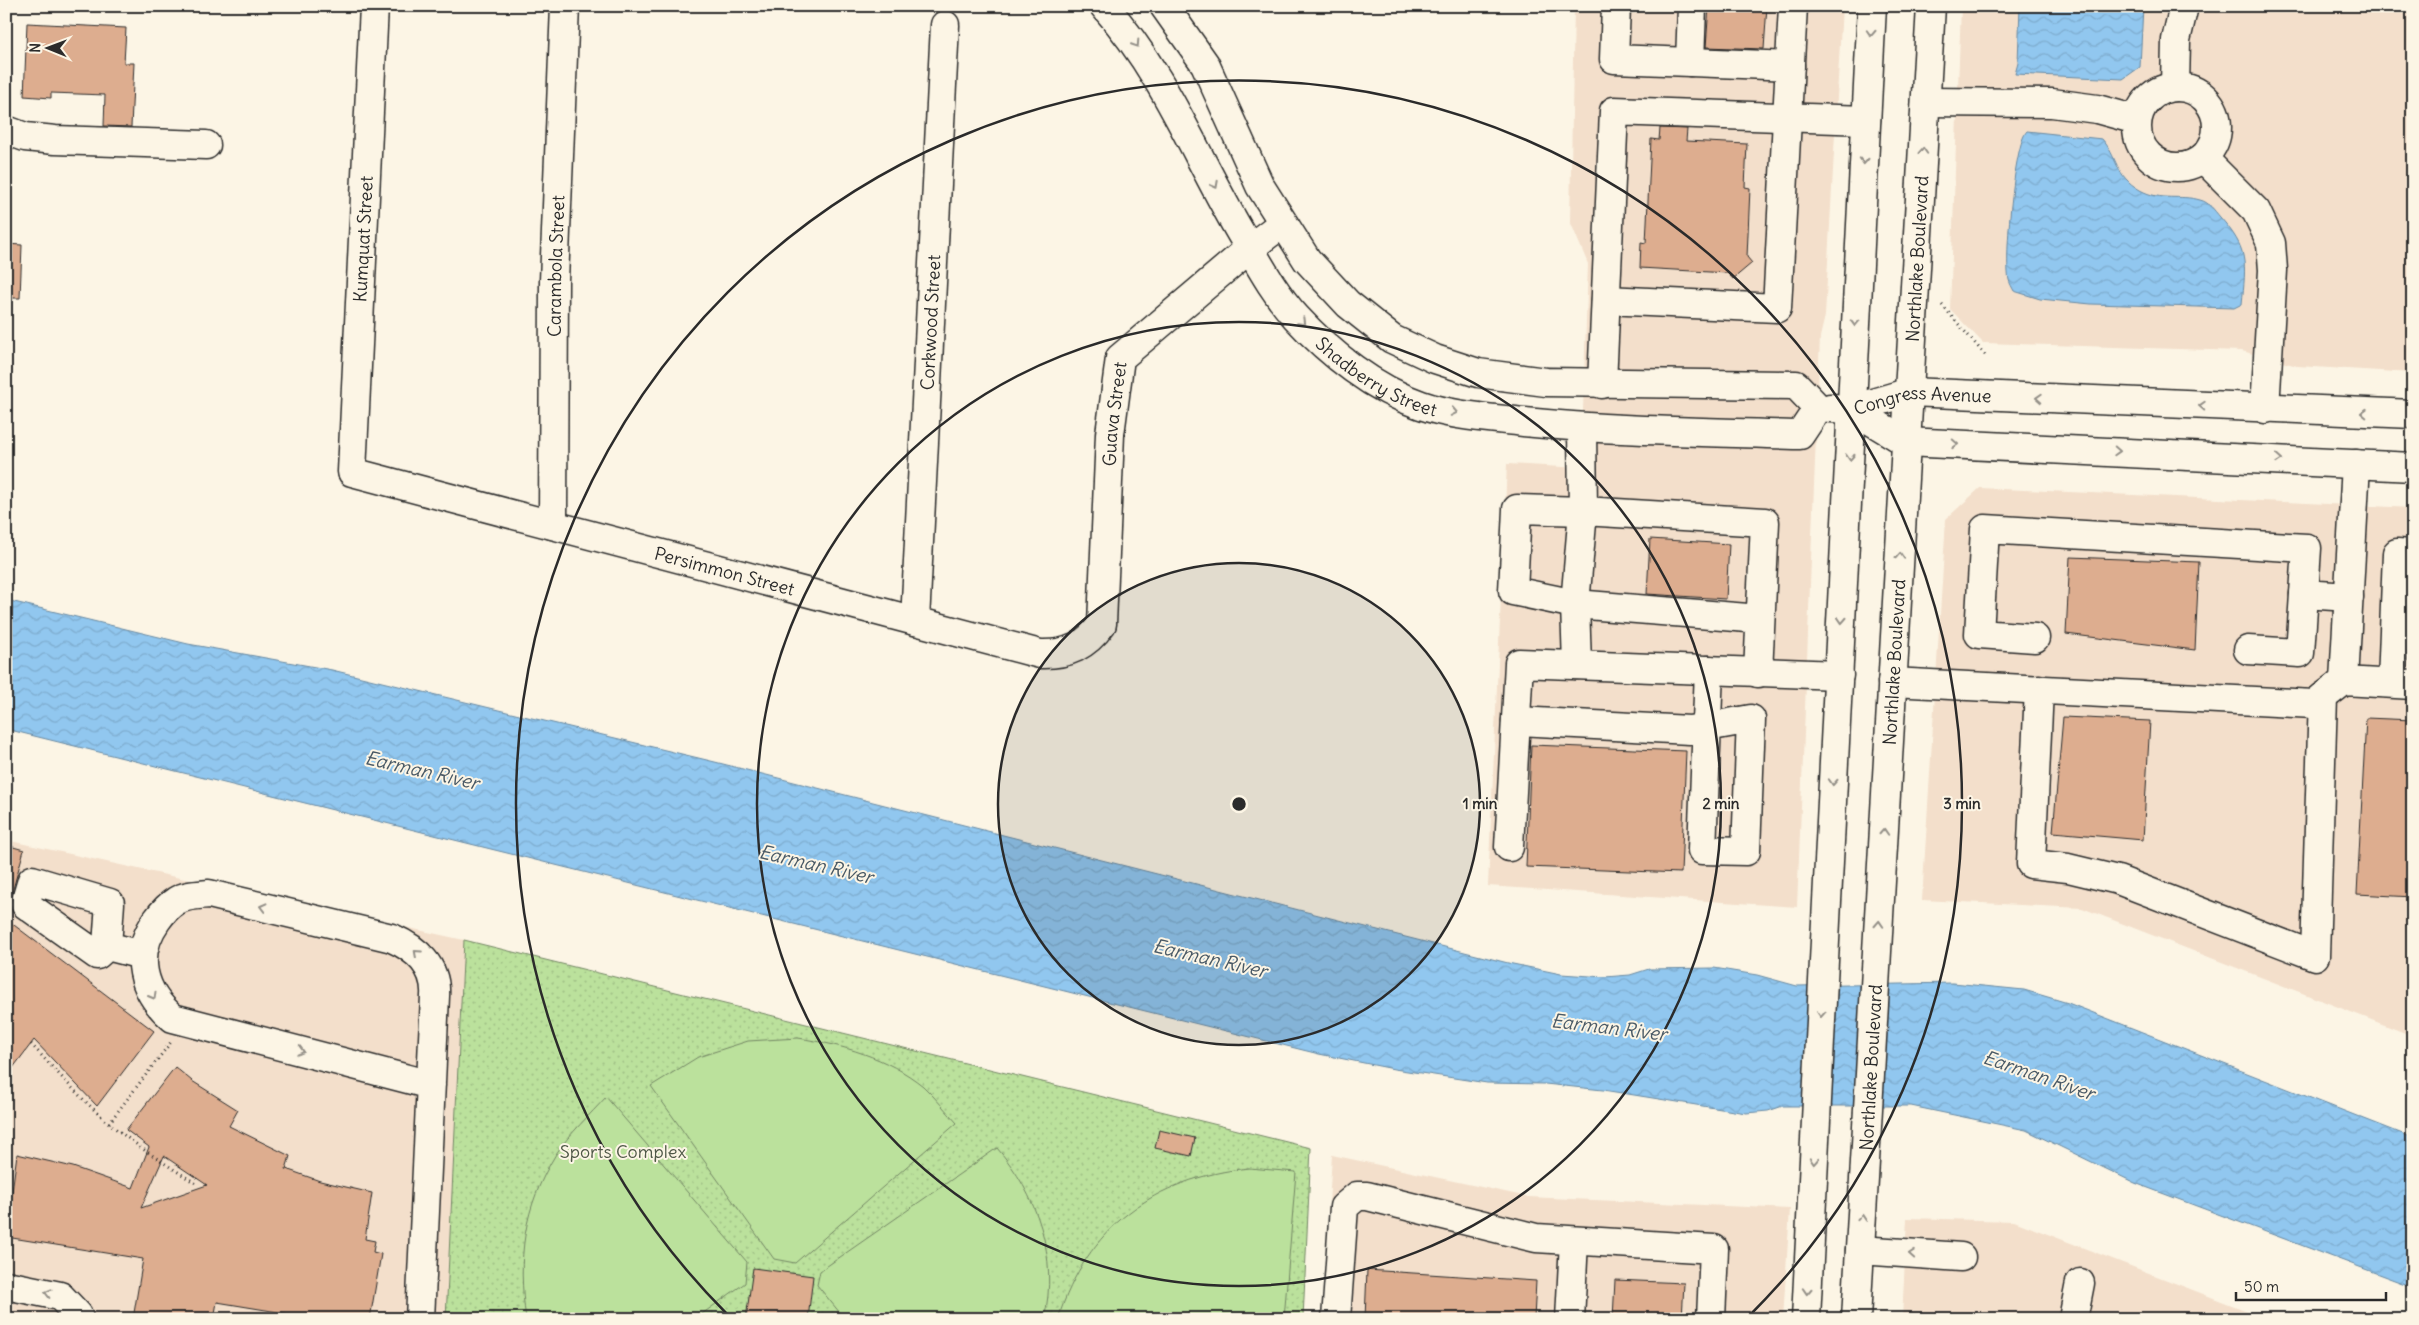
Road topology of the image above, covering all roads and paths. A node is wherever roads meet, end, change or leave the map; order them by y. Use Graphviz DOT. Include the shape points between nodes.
graph roads {
  1 [pos="374,6"];
  2 [pos="564,6"];
  3 [pos="1104,6"];
  4 [pos="1164,6"];
  5 [pos="1616,6"];
  6 [pos="1692,6"];
  7 [pos="1793,6"];
  8 [pos="1872,6"];
  9 [pos="1931,6"];
  10 [pos="2184,6"];
  11 [pos="945,25"];
  12 [pos="1690,62"];
  13 [pos="1790,66"];
  14 [pos="2176,87"];
  15 [pos="1926,102"];
  16 [pos="1788,117"];
  17 [pos="1866,120"];
  18 [pos="2138,120"];
  19 [pos="6,130"];
  20 [pos="206,145"];
  21 [pos="2203,158"];
  22 [pos="1284,223"];
  23 [pos="1250,248"];
  24 [pos="1606,300"];
  25 [pos="1942,305"];
  26 [pos="1986,356"];
  27 [pos="1602,384"];
  28 [pos="1910,392"];
  29 [pos="1818,408"];
  30 [pos="1852,409"];
  31 [pos="2265,409"];
  32 [pos="2413,414"];
  33 [pos="1582,428"];
  34 [pos="1906,442"];
  35 [pos="2356,464"];
  36 [pos="2413,467"];
  37 [pos="352,472"];
  38 [pos="1582,511"];
  39 [pos="553,525"];
  40 [pos="2413,554"];
  41 [pos="2304,594"];
  42 [pos="2349,598"];
  43 [pos="1575,604"];
  44 [pos="1760,619"];
  45 [pos="915,621"];
  46 [pos="1094,636"];
  47 [pos="2035,638"];
  48 [pos="2248,650"];
  49 [pos="1576,664"];
  50 [pos="1709,670"];
  51 [pos="1758,672"];
  52 [pos="1839,675"];
  53 [pos="2344,681"];
  54 [pos="1892,682"];
  55 [pos="2402,684"];
  56 [pos="2039,689"];
  57 [pos="2323,697"];
  58 [pos="1516,721"];
  59 [pos="1509,847"];
  60 [pos="107,946"];
  61 [pos="142,955"];
  62 [pos="186,1021"];
  63 [pos="31,1044"];
  64 [pos="431,1086"];
  65 [pos="109,1123"];
  66 [pos="197,1184"];
  67 [pos="1574,1240"];
  68 [pos="1860,1250"];
  69 [pos="1961,1257"];
  70 [pos="2080,1283"];
  71 [pos="6,1285"];
  72 [pos="79,1319"];
  73 [pos="420,1319"];
  74 [pos="1336,1319"];
  75 [pos="1570,1319"];
  76 [pos="1711,1319"];
  77 [pos="1806,1319"];
  78 [pos="1856,1319"];
  79 [pos="2073,1319"];
  1 -- 37 [label="street, Kumquat Street"];
  2 -- 39 [label="street, Carambola Street" via="554,281"];
  3 -- 23 [label="street, Shadberry Street, one-way" via="1130,34 1162,85"];
  4 -- 22 [label="street, Shadberry Street" via="1206,64 1260,186"];
  5 -- 12 [label="street" via="1614,59"];
  6 -- 12 [label="street"];
  7 -- 13 [label="street"];
  8 -- 17 [label="street, one-way"];
  9 -- 15 [label="street, Northlake Boulevard"];
  10 -- 14 [label="street" via="2176,40"];
  11 -- 45 [label="street, Corkwood Street"];
  12 -- 13 [label="street"];
  13 -- 16 [label="street"];
  14 -- 18 [label="street" via="2158,92 2145,103"];
  14 -- 21 [label="street" via="2193,90 2207,100 2216,116 2217,134 2210,151"];
  15 -- 18 [label="street" via="2052,103 2097,109"];
  28 -- 15 [label="street, Northlake Boulevard, one-way"];
  16 -- 17 [label="street"];
  16 -- 24 [label="street" via="1777,308"];
  16 -- 24 [label="street" via="1614,111"];
  17 -- 30 [label="street, one-way"];
  18 -- 21 [label="street" via="2138,138 2147,154 2161,164 2179,167"];
  19 -- 20 [label="street" via="25,137 55,140"];
  21 -- 31 [label="street" via="2256,211 2270,243 2273,270"];
  22 -- 23 [label="street, Guava Street"];
  22 -- 27 [label="street, Shadberry Street" via="1307,260 1348,304 1392,339 1435,359 1478,373 1546,382"];
  23 -- 33 [label="street, Shadberry Street, one-way" via="1296,317 1338,357 1393,393 1422,406 1482,417"];
  23 -- 46 [label="street, Guava Street" via="1120,358 1110,434 1102,624"];
  24 -- 27 [label="street"];
  25 -- 26 [label="path"];
  27 -- 29 [label="street, Shadberry Street" via="1796,385"];
  28 -- 30 [label="street, Congress Avenue"];
  31 -- 28 [label="street, Congress Avenue, one-way"];
  28 -- 34 [label="street, Northlake Boulevard"];
  29 -- 30 [label="street"];
  29 -- 33 [label="street, Shadberry Street" via="1800,435"];
  30 -- 34 [label="street, Congress Avenue"];
  30 -- 52 [label="street, one-way"];
  32 -- 31 [label="street, Congress Avenue, one-way"];
  33 -- 38 [label="street"];
  34 -- 35 [label="street, Congress Avenue, one-way"];
  54 -- 34 [label="street, Northlake Boulevard, one-way"];
  35 -- 36 [label="street, Congress Avenue"];
  35 -- 42 [label="street"];
  37 -- 39 [label="street, Persimmon Street"];
  38 -- 43 [label="street"];
  38 -- 43 [label="street" via="1517,509 1513,591"];
  38 -- 44 [label="street" via="1765,522"];
  39 -- 45 [label="street, Persimmon Street"];
  40 -- 55 [label="street" via="2397,553"];
  41 -- 42 [label="street"];
  41 -- 47 [label="street" via="2307,548 1985,528 1979,634"];
  41 -- 48 [label="street" via="2300,653"];
  42 -- 53 [label="street"];
  43 -- 44 [label="street"];
  43 -- 49 [label="street"];
  44 -- 51 [label="street"];
  45 -- 46 [label="street, Persimmon Street" via="1040,654 1069,652"];
  49 -- 50 [label="street"];
  49 -- 58 [label="street" via="1519,663"];
  50 -- 51 [label="street"];
  50 -- 58 [label="street" via="1707,727 1690,730"];
  51 -- 52 [label="street"];
  52 -- 77 [label="street, one-way"];
  53 -- 55 [label="street"];
  53 -- 57 [label="street"];
  54 -- 56 [label="street"];
  68 -- 54 [label="street, Northlake Boulevard, one-way"];
  56 -- 57 [label="street" via="2314,704"];
  56 -- 57 [label="street" via="2031,864 2068,868 2118,880 2314,956"];
  58 -- 59 [label="street"];
  60 -- 61 [label="street"];
  61 -- 62 [label="street, one-way" via="145,978 155,999 173,1018"];
  64 -- 61 [label="street, one-way" via="435,996 432,972 423,957 408,945 392,938 209,894 176,901 152,928"];
  62 -- 64 [label="street, one-way"];
  62 -- 65 [label="path"];
  63 -- 65 [label="path"];
  64 -- 73 [label="street"];
  65 -- 66 [label="path"];
  67 -- 74 [label="street" via="1536,1238 1357,1196 1344,1207"];
  67 -- 75 [label="street"];
  67 -- 76 [label="street" via="1714,1249"];
  69 -- 68 [label="street, one-way"];
  68 -- 78 [label="street, Northlake Boulevard"];
  70 -- 79 [label="street"];
  72 -- 71 [label="street, one-way" via="60,1296"];
}
